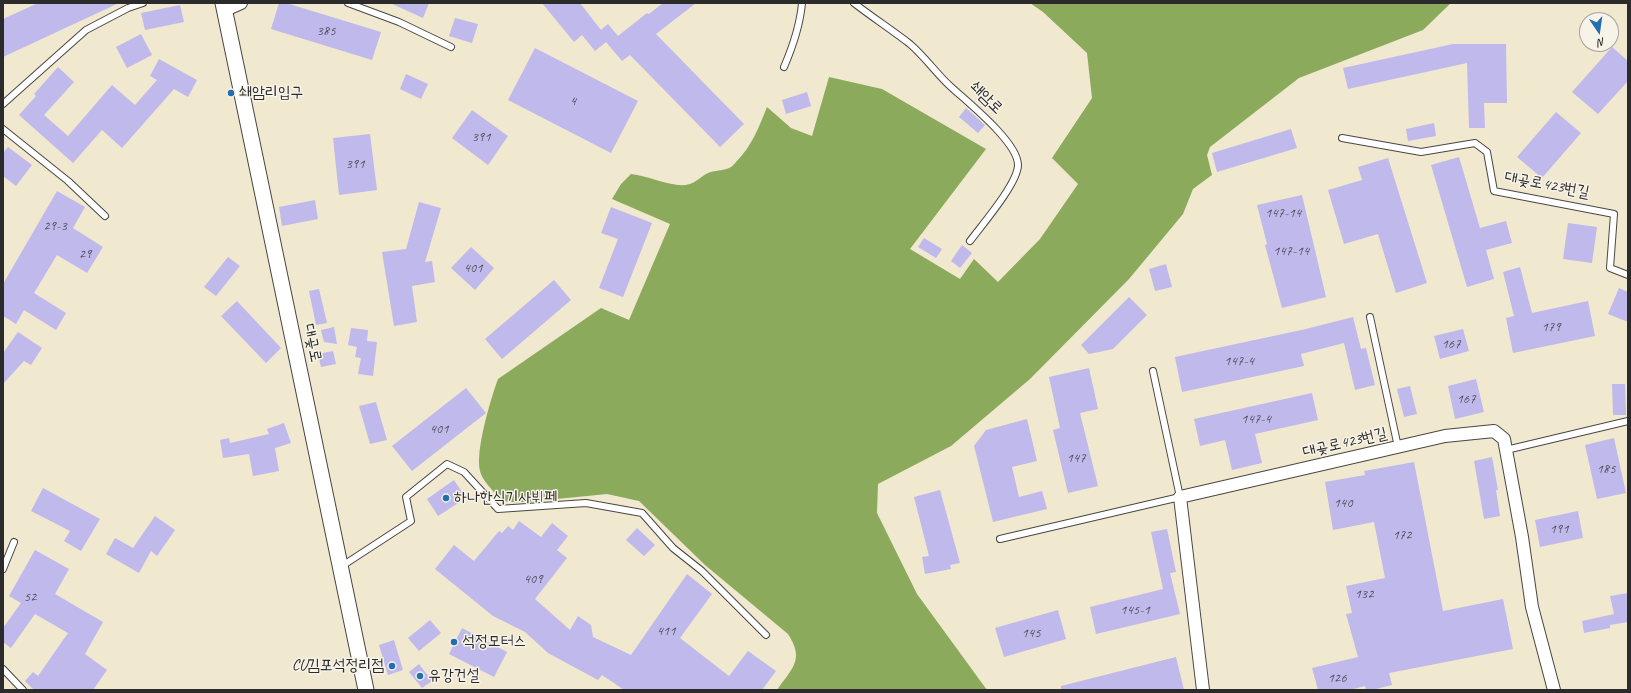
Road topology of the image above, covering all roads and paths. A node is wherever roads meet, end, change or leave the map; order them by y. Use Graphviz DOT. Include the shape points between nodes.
graph roads {
  1 [pos="143,3"];
  2 [pos="242,3"];
  3 [pos="348,3"];
  4 [pos="802,3"];
  5 [pos="854,3"];
  6 [pos="224,7"];
  7 [pos="451,47"];
  8 [pos="784,67"];
  9 [pos="3,104"];
  10 [pos="3,129"];
  11 [pos="1342,138"];
  12 [pos="105,216"];
  13 [pos="970,241"];
  14 [pos="1628,275"];
  15 [pos="1370,317"];
  16 [pos="1153,371"];
  17 [pos="1628,421"];
  18 [pos="1398,447"];
  19 [pos="1506,450"];
  20 [pos="1180,497"];
  21 [pos="1000,539"];
  22 [pos="14,542"];
  23 [pos="340,567"];
  24 [pos="3,569"];
  25 [pos="766,635"];
  26 [pos="3,669"];
  27 [pos="23,690"];
  28 [pos="366,690"];
  29 [pos="1203,690"];
  30 [pos="1554,690"];
  1 -- 9 [label="lane" via="86,30"];
  2 -- 6 [label="street"];
  3 -- 7 [label="lane" via="398,22"];
  4 -- 8 [label="lane" via="801,20"];
  5 -- 13 [label="lane, 쇄암로" via="914,48 949,86 989,121 1016,155 1017,172 1011,184"];
  6 -- 23 [label="street, 대곶로"];
  10 -- 12 [label="lane" via="68,181"];
  11 -- 14 [label="lane, 대곶로423번길" via="1421,152 1475,143 1487,152 1494,191 1614,214 1610,268"];
  15 -- 18 [label="lane"];
  16 -- 20 [label="lane"];
  17 -- 19 [label="lane"];
  18 -- 19 [label="street, 대곶로423번길" via="1445,436 1494,431 1504,439"];
  18 -- 20 [label="street, 대곶로423번길"];
  19 -- 30 [label="street, 대곶로423번길" via="1532,606"];
  20 -- 21 [label="lane, 대곶로423번길"];
  20 -- 29 [label="street"];
  22 -- 24 [label="lane"];
  23 -- 25 [label="lane" via="412,522 406,497 447,464 464,472 498,510 586,503 642,512 673,548 702,571"];
  23 -- 28 [label="street, 대곶로"];
  26 -- 27 [label="lane"];
}
